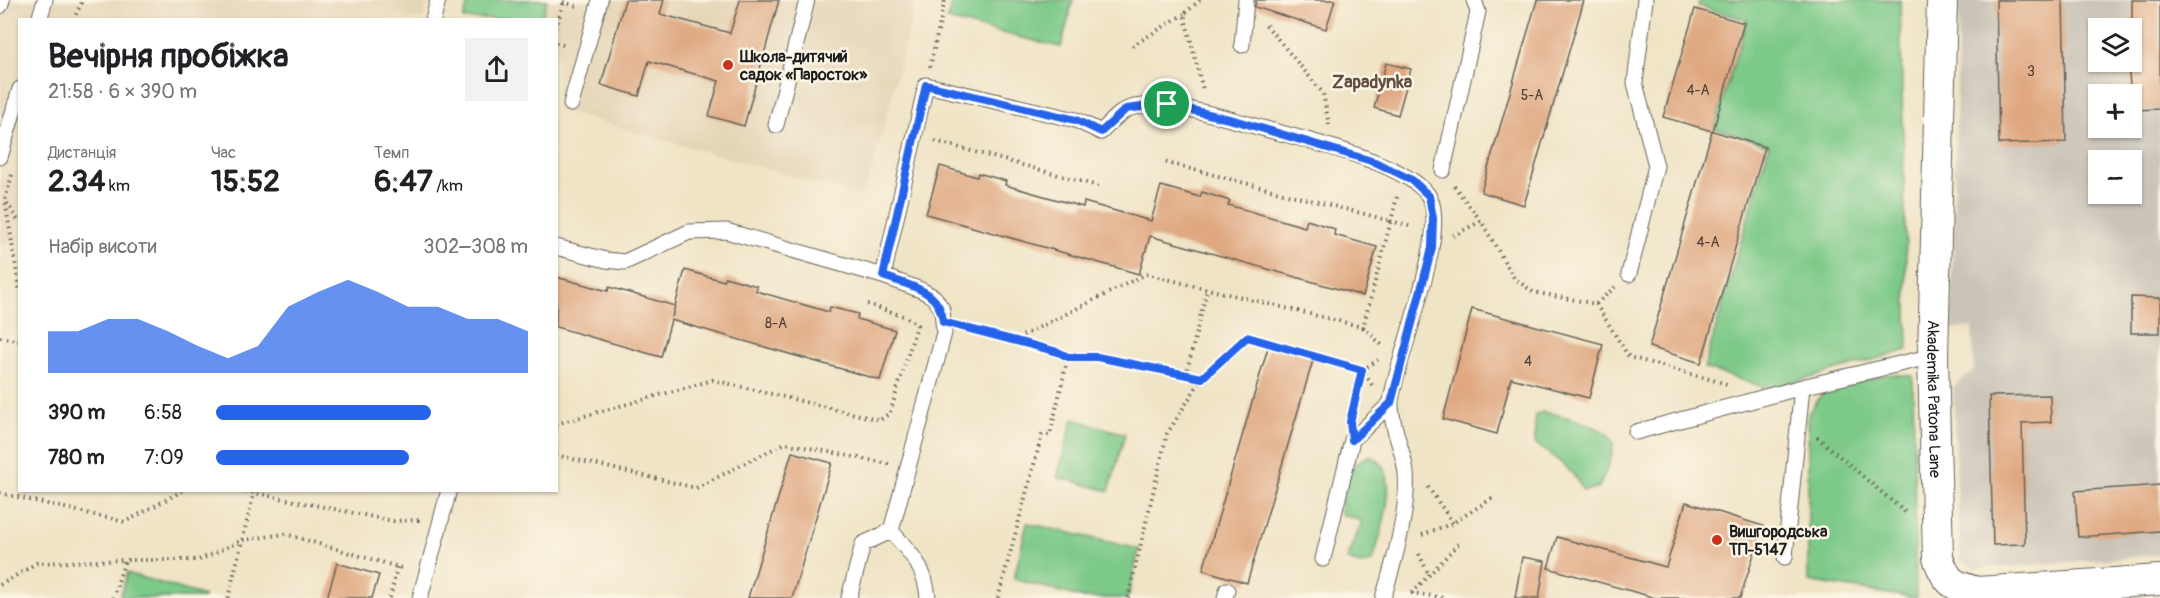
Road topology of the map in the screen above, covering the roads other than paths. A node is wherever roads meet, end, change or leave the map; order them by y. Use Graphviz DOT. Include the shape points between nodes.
graph roads {
  1 [pos="2,0"];
  2 [pos="45,0"];
  3 [pos="438,0"];
  4 [pos="600,0"];
  5 [pos="807,0"];
  6 [pos="1474,0"];
  7 [pos="1645,0"];
  8 [pos="1942,0"];
  9 [pos="1246,1"];
  10 [pos="0,6"];
  11 [pos="40,18"];
  12 [pos="434,18"];
  13 [pos="1242,45"];
  14 [pos="18,96"];
  15 [pos="571,104"];
  16 [pos="776,124"];
  17 [pos="0,158"];
  18 [pos="1443,170"];
  19 [pos="558,248"];
  20 [pos="1629,274"];
  21 [pos="883,276"];
  22 [pos="1933,356"];
  23 [pos="1802,387"];
  24 [pos="1391,403"];
  25 [pos="1636,432"];
  26 [pos="448,492"];
  27 [pos="891,531"];
  28 [pos="1785,557"];
  29 [pos="1323,559"];
  30 [pos="2160,580"];
  31 [pos="1385,591"];
  32 [pos="420,598"];
  33 [pos="849,598"];
  34 [pos="928,598"];
  1 -- 10 [label="lane"];
  2 -- 11 [label="lane"];
  3 -- 12 [label="lane"];
  4 -- 15 [label="lane"];
  5 -- 16 [label="lane"];
  6 -- 18 [label="lane" via="1479,12"];
  7 -- 20 [label="lane" via="1635,83 1656,166"];
  8 -- 22 [label="street, Akademika Patona Lane"];
  9 -- 13 [label="lane"];
  14 -- 17 [label="lane"];
  19 -- 21 [label="lane" via="625,262 689,232 726,231"];
  21 -- 24 [label="lane" via="926,85 1076,120 1101,132 1126,109 1167,104 1209,114 1375,162 1429,196 1432,248"];
  21 -- 27 [label="lane" via="934,297 942,309 944,333"];
  22 -- 23 [label="lane"];
  22 -- 30 [label="street, Akademika Patona Lane" via="1938,558 1944,577 1954,586 1977,592"];
  23 -- 25 [label="lane"];
  23 -- 28 [label="lane"];
  24 -- 29 [label="lane" via="1352,440"];
  24 -- 31 [label="lane" via="1406,483"];
  26 -- 32 [label="lane"];
  27 -- 33 [label="lane" via="863,544"];
  27 -- 34 [label="lane" via="916,557"];
}
